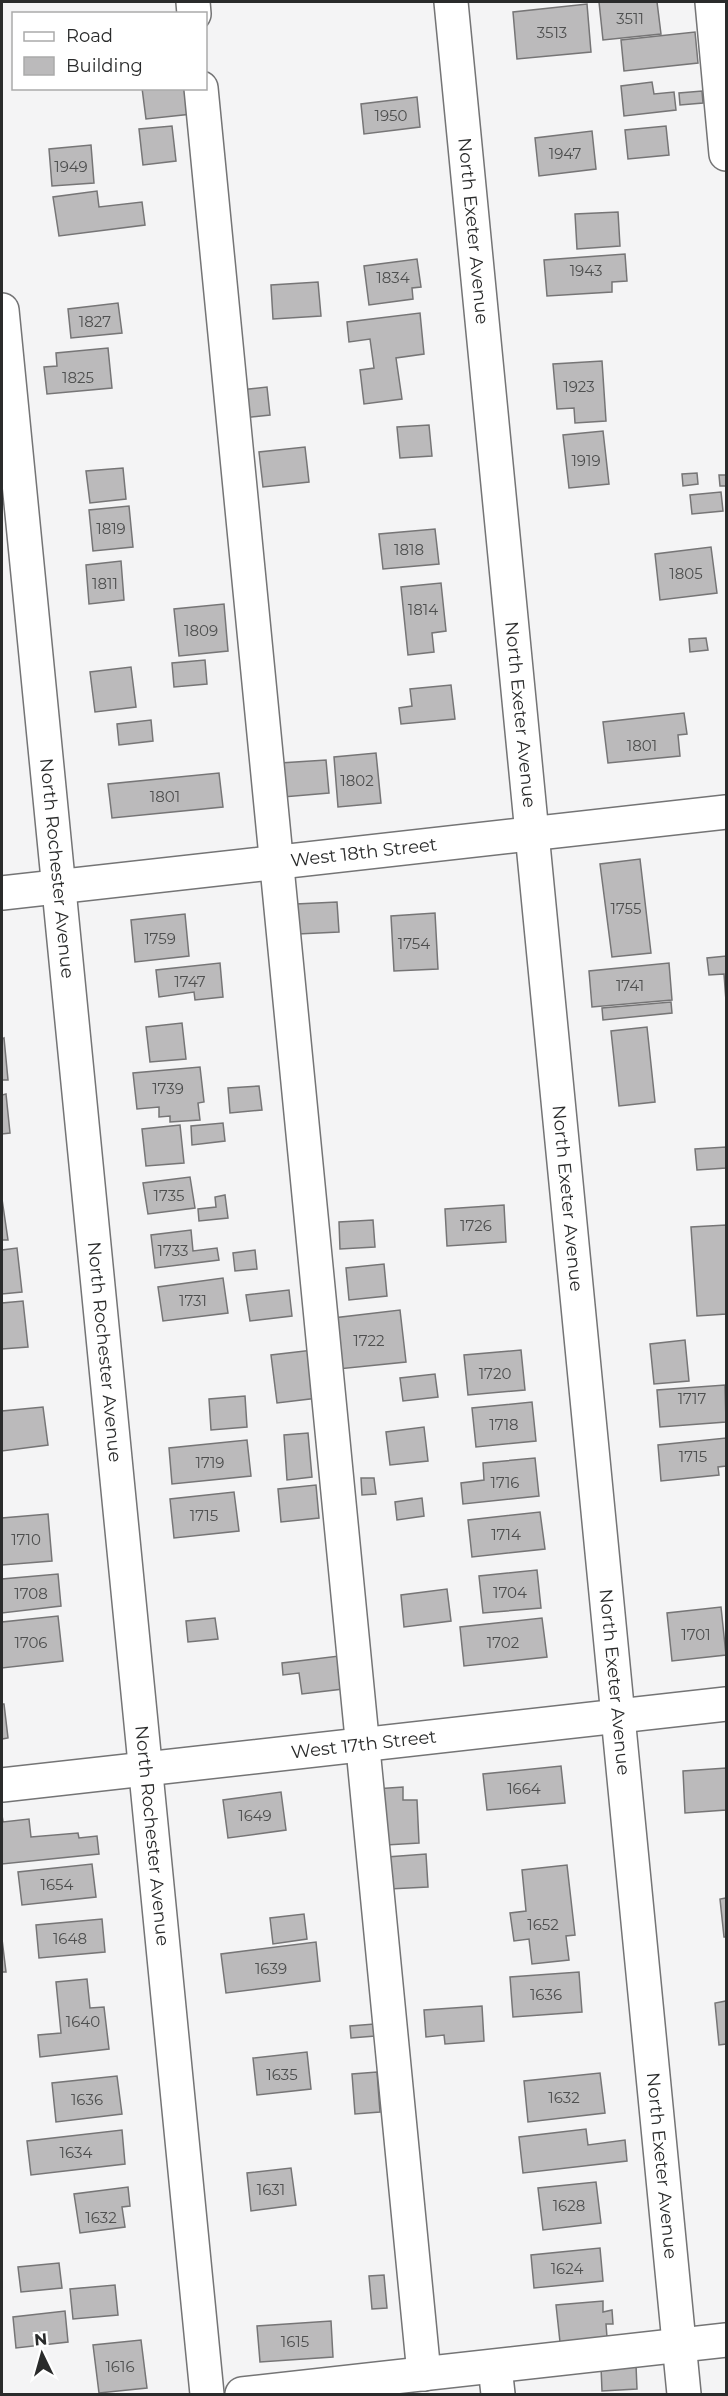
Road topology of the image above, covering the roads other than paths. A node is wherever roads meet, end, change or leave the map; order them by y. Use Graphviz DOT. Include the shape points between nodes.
graph roads {
  1 [pos="451,2"];
  2 [pos="712,2"];
  3 [pos="201,90"];
  4 [pos="726,154"];
  5 [pos="2,310"];
  6 [pos="726,812"];
  7 [pos="531,834"];
  8 [pos="276,862"];
  9 [pos="58,887"];
  10 [pos="2,893"];
  11 [pos="726,1704"];
  12 [pos="618,1716"];
  13 [pos="363,1744"];
  14 [pos="145,1769"];
  15 [pos="2,1785"];
  16 [pos="726,2340"];
  17 [pos="680,2346"];
  18 [pos="424,2374"];
  19 [pos="496,2381"];
  20 [pos="207,2394"];
  21 [pos="242,2394"];
  22 [pos="684,2394"];
  1 -- 7 [label="street, North Exeter Avenue"];
  2 -- 4 [label="street"];
  3 -- 8 [label="street"];
  5 -- 9 [label="street, North Rochester Avenue"];
  6 -- 7 [label="street, West 18th Street"];
  7 -- 8 [label="street, West 18th Street"];
  7 -- 12 [label="street, North Exeter Avenue"];
  8 -- 9 [label="street, West 18th Street"];
  8 -- 13 [label="street"];
  9 -- 10 [label="street, West 18th Street"];
  9 -- 14 [label="street, North Rochester Avenue"];
  11 -- 12 [label="street, West 17th Street"];
  12 -- 13 [label="street, West 17th Street"];
  12 -- 17 [label="street, North Exeter Avenue"];
  13 -- 14 [label="street, West 17th Street"];
  13 -- 18 [label="street"];
  14 -- 15 [label="street, West 17th Street"];
  14 -- 20 [label="street, North Rochester Avenue"];
  16 -- 17 [label="street"];
  17 -- 19 [label="street"];
  17 -- 22 [label="street, North Exeter Avenue"];
  18 -- 19 [label="street"];
  18 -- 21 [label="street"];
}
